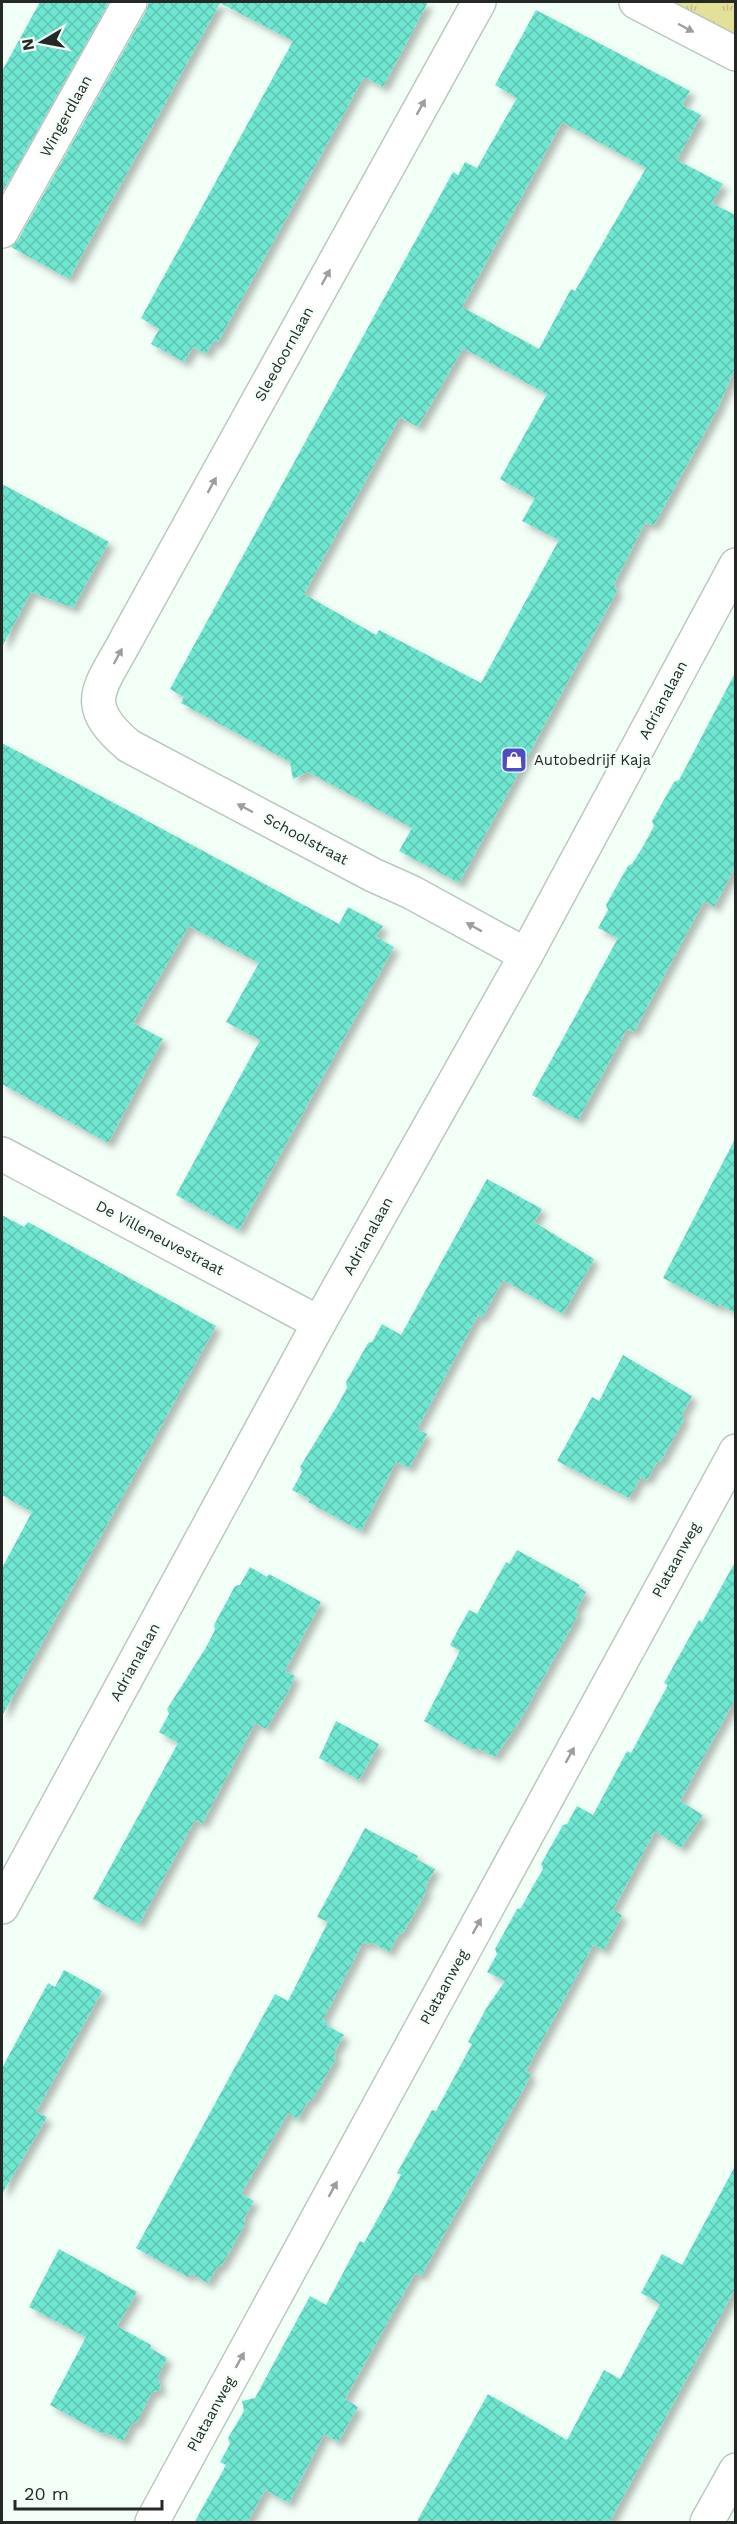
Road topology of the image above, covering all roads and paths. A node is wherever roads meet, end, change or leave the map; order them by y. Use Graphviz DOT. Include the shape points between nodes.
graph roads {
  1 [pos="130,2"];
  2 [pos="479,2"];
  3 [pos="636,2"];
  4 [pos="735,54"];
  5 [pos="2,231"];
  6 [pos="735,565"];
  7 [pos="98,710"];
  8 [pos="526,955"];
  9 [pos="2,1154"];
  10 [pos="319,1323"];
  11 [pos="735,1451"];
  12 [pos="2,1907"];
  13 [pos="735,2470"];
  14 [pos="152,2523"];
  15 [pos="707,2523"];
  1 -- 5 [label="street, Wingerdlaan"];
  7 -- 2 [label="street, Sleedoornlaan, one-way" via="101,686"];
  3 -- 4 [label="street, one-way"];
  6 -- 8 [label="street, Adrianalaan"];
  8 -- 7 [label="street, Schoolstraat, one-way" via="129,746"];
  8 -- 10 [label="street, Adrianalaan"];
  9 -- 10 [label="street, De Villeneuvestraat"];
  10 -- 12 [label="street, Adrianalaan"];
  14 -- 11 [label="street, Plataanweg, one-way"];
  13 -- 15 [label="street"];
}
